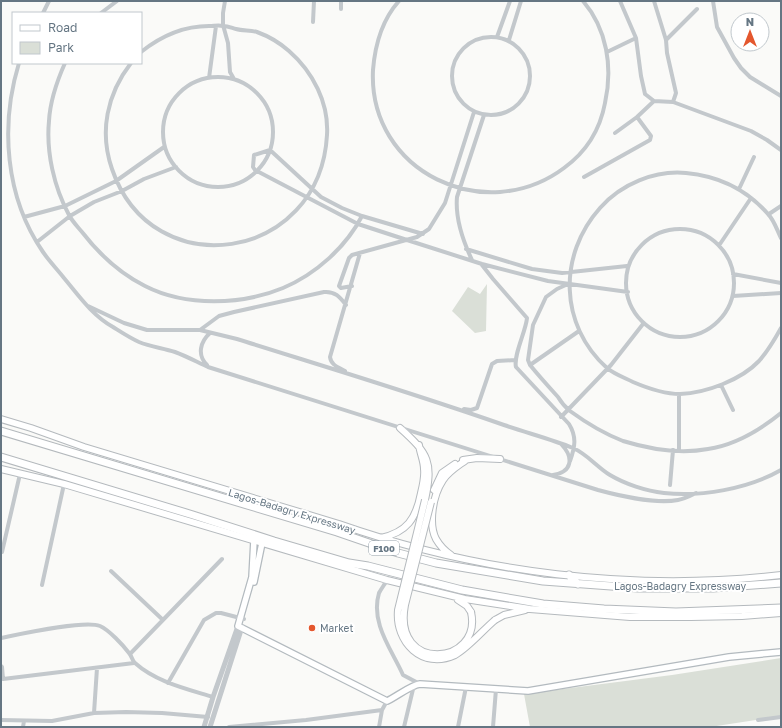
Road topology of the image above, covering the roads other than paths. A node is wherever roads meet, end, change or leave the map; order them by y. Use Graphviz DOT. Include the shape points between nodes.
graph roads {
  1 [pos="49,1"];
  2 [pos="117,1"];
  3 [pos="225,1"];
  4 [pos="314,1"];
  5 [pos="341,1"];
  6 [pos="399,1"];
  7 [pos="510,1"];
  8 [pos="521,1"];
  9 [pos="583,1"];
  10 [pos="620,1"];
  11 [pos="713,1"];
  12 [pos="656,2"];
  13 [pos="341,10"];
  14 [pos="697,10"];
  15 [pos="44,12"];
  16 [pos="102,12"];
  17 [pos="314,22"];
  18 [pos="222,25"];
  19 [pos="216,26"];
  20 [pos="497,37"];
  21 [pos="636,38"];
  22 [pos="509,40"];
  23 [pos="666,40"];
  24 [pos="142,51"];
  25 [pos="607,52"];
  26 [pos="19,64"];
  27 [pos="65,64"];
  28 [pos="130,64"];
  29 [pos="209,78"];
  30 [pos="234,79"];
  31 [pos="781,96"];
  32 [pos="654,101"];
  33 [pos="673,102"];
  34 [pos="474,112"];
  35 [pos="484,115"];
  36 [pos="638,117"];
  37 [pos="615,133"];
  38 [pos="164,146"];
  39 [pos="270,150"];
  40 [pos="781,150"];
  41 [pos="754,157"];
  42 [pos="176,167"];
  43 [pos="256,171"];
  44 [pos="584,177"];
  45 [pos="116,181"];
  46 [pos="451,186"];
  47 [pos="460,188"];
  48 [pos="313,189"];
  49 [pos="739,189"];
  50 [pos="122,191"];
  51 [pos="308,198"];
  52 [pos="751,198"];
  53 [pos="65,206"];
  54 [pos="781,206"];
  55 [pos="769,214"];
  56 [pos="70,216"];
  57 [pos="362,216"];
  58 [pos="24,217"];
  59 [pos="358,224"];
  60 [pos="423,234"];
  61 [pos="781,238"];
  62 [pos="407,240"];
  63 [pos="37,242"];
  64 [pos="720,244"];
  65 [pos="466,249"];
  66 [pos="360,253"];
  67 [pos="472,260"];
  68 [pos="482,264"];
  69 [pos="627,266"];
  70 [pos="570,272"];
  71 [pos="733,274"];
  72 [pos="569,283"];
  73 [pos="781,283"];
  74 [pos="352,286"];
  75 [pos="628,292"];
  76 [pos="781,293"];
  77 [pos="733,296"];
  78 [pos="86,304"];
  79 [pos="346,306"];
  80 [pos="643,324"];
  81 [pos="781,328"];
  82 [pos="200,330"];
  83 [pos="579,331"];
  84 [pos="210,333"];
  85 [pos="515,360"];
  86 [pos="530,365"];
  87 [pos="208,367"];
  88 [pos="608,368"];
  89 [pos="352,376"];
  90 [pos="721,385"];
  91 [pos="679,394"];
  92 [pos="451,407"];
  93 [pos="569,410"];
  94 [pos="733,410"];
  95 [pos="781,413"];
  96 [pos="561,417"];
  97 [pos="1,419"];
  98 [pos="400,428"];
  99 [pos="1,431"];
  100 [pos="562,444"];
  101 [pos="419,445"];
  102 [pos="575,449"];
  103 [pos="673,450"];
  104 [pos="679,450"];
  105 [pos="1,457"];
  106 [pos="500,459"];
  107 [pos="466,460"];
  108 [pos="570,461"];
  109 [pos="1,469"];
  110 [pos="781,470"];
  111 [pos="20,474"];
  112 [pos="553,476"];
  113 [pos="64,484"];
  114 [pos="670,485"];
  115 [pos="696,493"];
  116 [pos="428,501"];
  117 [pos="380,538"];
  118 [pos="254,540"];
  119 [pos="262,543"];
  120 [pos="2,552"];
  121 [pos="453,557"];
  122 [pos="222,559"];
  123 [pos="111,571"];
  124 [pos="569,575"];
  125 [pos="781,575"];
  126 [pos="387,580"];
  127 [pos="781,583"];
  128 [pos="578,584"];
  129 [pos="42,585"];
  130 [pos="453,597"];
  131 [pos="781,608"];
  132 [pos="530,609"];
  133 [pos="781,613"];
  134 [pos="242,619"];
  135 [pos="163,620"];
  136 [pos="240,626"];
  137 [pos="1,638"];
  138 [pos="781,652"];
  139 [pos="130,654"];
  140 [pos="134,663"];
  141 [pos="1,666"];
  142 [pos="98,668"];
  143 [pos="168,683"];
  144 [pos="417,684"];
  145 [pos="466,686"];
  146 [pos="496,689"];
  147 [pos="216,694"];
  148 [pos="387,701"];
  149 [pos="382,710"];
  150 [pos="94,712"];
  151 [pos="781,717"];
  152 [pos="210,718"];
  153 [pos="1,720"];
  154 [pos="758,720"];
  155 [pos="24,721"];
  156 [pos="23,727"];
  157 [pos="209,727"];
  158 [pos="229,727"];
  159 [pos="379,727"];
  160 [pos="404,727"];
  161 [pos="458,727"];
  162 [pos="493,727"];
  1 -- 15 [label="street"];
  2 -- 16 [label="street"];
  3 -- 18 [label="street"];
  4 -- 17 [label="street"];
  5 -- 13 [label="street"];
  6 -- 46 [label="street" via="378,38 373,82 377,105 391,138 403,154 430,176"];
  7 -- 20 [label="street"];
  8 -- 22 [label="street"];
  9 -- 25 [label="street" via="598,24"];
  10 -- 21 [label="street"];
  11 -- 31 [label="street" via="717,27 741,68"];
  12 -- 23 [label="street"];
  14 -- 23 [label="street"];
  18 -- 19 [label="street"];
  18 -- 30 [label="street" via="228,43 230,72"];
  18 -- 48 [label="street" via="256,32 272,39 287,49 309,72 322,100 328,127 325,158"];
  19 -- 24 [label="street" via="195,26 175,32"];
  19 -- 29 [label="street"];
  20 -- 22 [label="street"];
  20 -- 34 [label="street" via="476,39 458,54 453,64 451,77 455,93"];
  21 -- 25 [label="street"];
  21 -- 32 [label="street" via="645,94"];
  22 -- 35 [label="street" via="523,53 527,61 530,69 528,89 522,100 510,110 496,115"];
  23 -- 33 [label="street" via="676,93"];
  25 -- 47 [label="street" via="608,92 604,109 591,140 572,162 544,181 527,188 492,193"];
  26 -- 58 [label="street" via="10,90 6,148 11,180"];
  27 -- 53 [label="street" via="51,109 49,147 54,175"];
  28 -- 45 [label="street" via="113,91 108,114 106,149"];
  29 -- 30 [label="street"];
  29 -- 38 [label="street" via="185,89 175,98 164,120"];
  30 -- 39 [label="street" via="248,86 259,96 269,112 273,138"];
  32 -- 33 [label="street"];
  32 -- 36 [label="street"];
  33 -- 40 [label="street" via="751,131"];
  34 -- 35 [label="street"];
  34 -- 46 [label="street"];
  35 -- 47 [label="street"];
  36 -- 37 [label="street"];
  36 -- 44 [label="street" via="651,136 650,140"];
  38 -- 42 [label="street"];
  38 -- 45 [label="street"];
  39 -- 43 [label="street"];
  39 -- 43 [label="street" via="254,155"];
  39 -- 48 [label="street"];
  41 -- 49 [label="street"];
  42 -- 43 [label="street" via="188,179 207,186 219,187 242,181"];
  42 -- 50 [label="street" via="144,179"];
  43 -- 51 [label="street"];
  45 -- 50 [label="street"];
  45 -- 53 [label="street"];
  46 -- 47 [label="street"];
  46 -- 60 [label="street" via="441,211"];
  47 -- 65 [label="street" via="457,209"];
  48 -- 51 [label="street"];
  48 -- 57 [label="street" via="320,197"];
  49 -- 52 [label="street"];
  49 -- 70 [label="street" via="700,174 680,172 639,180 604,202 591,218 580,236"];
  50 -- 51 [label="street" via="126,200 156,228 176,238 208,245 255,239 286,221"];
  50 -- 56 [label="street" via="94,202"];
  51 -- 59 [label="street"];
  52 -- 55 [label="street"];
  52 -- 64 [label="street"];
  53 -- 56 [label="street"];
  53 -- 58 [label="street"];
  54 -- 55 [label="street"];
  55 -- 61 [label="street"];
  56 -- 59 [label="street" via="98,252 120,271 146,287 196,301 245,299 271,293 294,283 329,258"];
  56 -- 63 [label="street"];
  57 -- 59 [label="street"];
  57 -- 60 [label="street"];
  58 -- 63 [label="street"];
  59 -- 62 [label="street"];
  60 -- 62 [label="street"];
  62 -- 66 [label="street"];
  62 -- 67 [label="street"];
  63 -- 78 [label="street"];
  64 -- 69 [label="street" via="691,229 675,228 659,232 645,240 634,252"];
  64 -- 71 [label="street" via="730,262"];
  65 -- 67 [label="street"];
  65 -- 70 [label="street" via="532,269"];
  66 -- 74 [label="street"];
  66 -- 74 [label="street" via="349,258 339,286"];
  67 -- 68 [label="street"];
  68 -- 72 [label="street" via="548,281"];
  68 -- 85 [label="street" via="528,318"];
  69 -- 70 [label="street"];
  69 -- 75 [label="street"];
  70 -- 72 [label="street"];
  71 -- 73 [label="street"];
  71 -- 77 [label="street"];
  72 -- 75 [label="street"];
  72 -- 83 [label="street"];
  72 -- 86 [label="street" via="546,297 534,320 527,356"];
  74 -- 79 [label="street"];
  75 -- 80 [label="street" via="633,312"];
  76 -- 77 [label="street"];
  77 -- 80 [label="street" via="723,316 706,331 697,335 663,335"];
  78 -- 82 [label="street" via="124,323 147,330"];
  78 -- 87 [label="street" via="112,327 139,342 176,352"];
  79 -- 82 [label="street" via="337,295 324,292 219,316"];
  79 -- 89 [label="street" via="330,357 334,365"];
  80 -- 88 [label="street"];
  81 -- 90 [label="street" via="759,361"];
  82 -- 84 [label="street"];
  83 -- 86 [label="street"];
  83 -- 88 [label="street"];
  84 -- 87 [label="street" via="200,348 202,360"];
  84 -- 89 [label="street"];
  85 -- 92 [label="street" via="492,364 477,408 471,410"];
  85 -- 96 [label="street" via="518,370"];
  86 -- 93 [label="street"];
  87 -- 98 [label="street"];
  88 -- 91 [label="street" via="642,386"];
  88 -- 93 [label="street"];
  89 -- 92 [label="street"];
  90 -- 91 [label="street"];
  90 -- 94 [label="street"];
  91 -- 104 [label="street"];
  92 -- 100 [label="street"];
  93 -- 96 [label="street"];
  93 -- 103 [label="street" via="622,440"];
  95 -- 104 [label="street" via="754,432 732,442 708,449"];
  96 -- 102 [label="street" via="572,430"];
  97 -- 117 [label="main road, Lagos-Badagry Expressway"];
  98 -- 101 [label="main road"];
  98 -- 106 [label="street"];
  99 -- 128 [label="highway, Lagos-Badagry Expressway / F100" via="443,564"];
  100 -- 102 [label="street"];
  100 -- 108 [label="street"];
  101 -- 116 [label="main road" via="429,469"];
  101 -- 117 [label="main road" via="425,475 416,512 404,528 393,535"];
  102 -- 108 [label="street"];
  102 -- 115 [label="street" via="610,475 630,484 664,493"];
  103 -- 104 [label="street"];
  103 -- 114 [label="street"];
  105 -- 131 [label="highway, F100" via="274,542 462,590 543,604 611,610 676,612"];
  106 -- 107 [label="main road"];
  106 -- 112 [label="street"];
  107 -- 116 [label="main road" via="442,473"];
  107 -- 121 [label="main road" via="453,469 442,482 434,508 433,527 436,539"];
  108 -- 112 [label="street" via="563,472"];
  109 -- 111 [label="main road"];
  110 -- 115 [label="street" via="727,490"];
  111 -- 113 [label="main road"];
  111 -- 120 [label="street"];
  112 -- 115 [label="street" via="614,494 649,500 679,500"];
  113 -- 118 [label="main road"];
  113 -- 129 [label="street"];
  116 -- 130 [label="main road, bridge" via="402,619 404,630 417,648 431,654 444,654 460,647 468,637 472,627 471,612 467,606"];
  116 -- 132 [label="main road, bridge" via="398,610 398,625 410,648 430,658 453,656 495,620"];
  117 -- 121 [label="main road, Lagos-Badagry Expressway"];
  118 -- 119 [label="main road"];
  118 -- 134 [label="main road" via="252,577"];
  119 -- 126 [label="main road"];
  119 -- 134 [label="main road" via="252,589"];
  121 -- 124 [label="main road, Lagos-Badagry Expressway"];
  122 -- 135 [label="street"];
  123 -- 135 [label="street"];
  124 -- 125 [label="main road, Lagos-Badagry Expressway" via="637,580 714,581"];
  124 -- 128 [label="highway"];
  126 -- 130 [label="main road"];
  126 -- 144 [label="street" via="379,592 377,615 390,651 403,675"];
  127 -- 128 [label="highway, Lagos-Badagry Expressway / F100" via="719,588 638,588"];
  130 -- 132 [label="main road"];
  132 -- 133 [label="main road" via="630,617"];
  134 -- 136 [label="main road"];
  134 -- 143 [label="street" via="216,613 204,620"];
  135 -- 139 [label="street"];
  136 -- 147 [label="street"];
  136 -- 148 [label="main road"];
  137 -- 139 [label="street" via="92,624 107,630"];
  138 -- 146 [label="main road" via="729,657 536,690"];
  139 -- 140 [label="street"];
  140 -- 142 [label="street"];
  140 -- 143 [label="street"];
  141 -- 142 [label="street" via="3,679"];
  142 -- 150 [label="street"];
  143 -- 147 [label="street"];
  144 -- 145 [label="main road"];
  144 -- 148 [label="main road"];
  144 -- 160 [label="street"];
  145 -- 146 [label="main road"];
  145 -- 161 [label="street"];
  146 -- 162 [label="street"];
  147 -- 152 [label="street"];
  148 -- 149 [label="street"];
  149 -- 158 [label="street"];
  149 -- 159 [label="street"];
  150 -- 152 [label="street" via="155,712"];
  150 -- 155 [label="street" via="52,721"];
  151 -- 154 [label="street"];
  152 -- 157 [label="street"];
  153 -- 155 [label="street"];
  155 -- 156 [label="street"];
}
